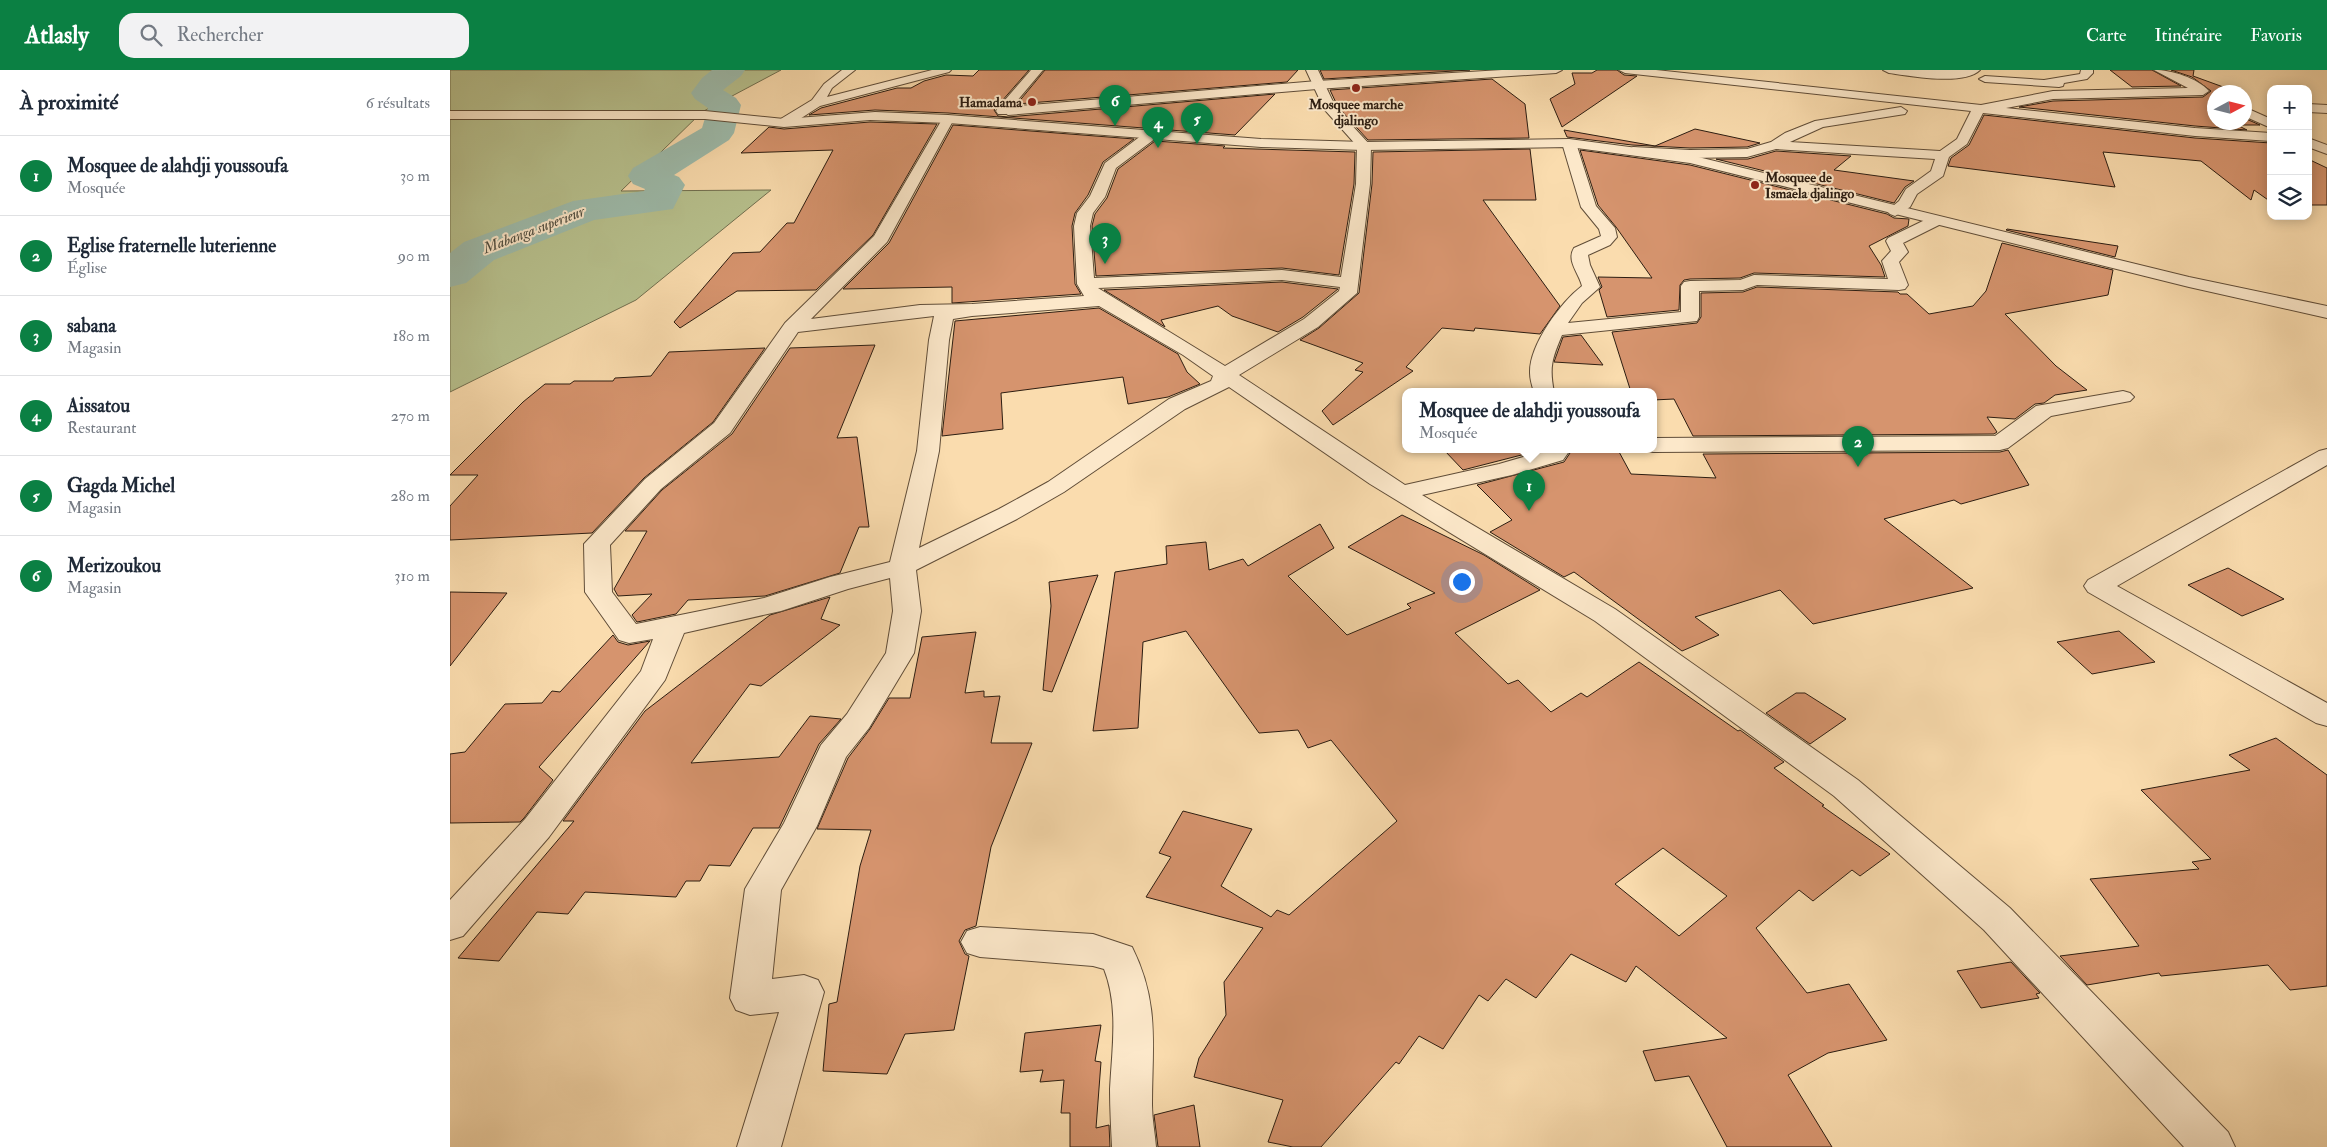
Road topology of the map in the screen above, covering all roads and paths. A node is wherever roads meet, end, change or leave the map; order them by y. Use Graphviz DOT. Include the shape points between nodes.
graph roads {
  1 [pos="849,70"];
  2 [pos="945,70"];
  3 [pos="1037,70"];
  4 [pos="1312,70"];
  5 [pos="1556,70"];
  6 [pos="1625,70"];
  7 [pos="1889,70"];
  8 [pos="1974,70"];
  9 [pos="2087,70"];
  10 [pos="2160,70"];
  11 [pos="2040,81"];
  12 [pos="1981,82"];
  13 [pos="1317,85"];
  14 [pos="2203,91"];
  15 [pos="2121,93"];
  16 [pos="2207,93"];
  17 [pos="816,103"];
  18 [pos="1937,104"];
  19 [pos="2252,106"];
  20 [pos="2262,107"];
  21 [pos="1972,108"];
  22 [pos="2312,108"];
  23 [pos="2327,109"];
  24 [pos="1002,111"];
  25 [pos="450,115"];
  26 [pos="2252,115"];
  27 [pos="858,116"];
  28 [pos="948,119"];
  29 [pos="2267,122"];
  30 [pos="784,123"];
  31 [pos="1151,135"];
  32 [pos="2267,137"];
  33 [pos="2327,138"];
  34 [pos="2312,140"];
  35 [pos="2312,142"];
  36 [pos="1569,143"];
  37 [pos="1776,145"];
  38 [pos="1364,146"];
  39 [pos="2327,150"];
  40 [pos="1626,151"];
  41 [pos="1943,154"];
  42 [pos="1895,211"];
  43 [pos="1936,221"];
  44 [pos="1348,283"];
  45 [pos="1093,292"];
  46 [pos="972,310"];
  47 [pos="2327,312"];
  48 [pos="792,327"];
  49 [pos="1554,330"];
  50 [pos="1224,375"];
  51 [pos="1543,388"];
  52 [pos="2123,397"];
  53 [pos="1657,444"];
  54 [pos="1557,453"];
  55 [pos="2327,456"];
  56 [pos="1401,493"];
  57 [pos="902,567"];
  58 [pos="672,628"];
  59 [pos="2327,716"];
  60 [pos="450,925"];
  61 [pos="980,942"];
  62 [pos="759,1147"];
  63 [pos="1134,1147"];
  64 [pos="2213,1147"];
  1 -- 17 [label="street" via="828,86"];
  2 -- 17 [label="street"];
  3 -- 24 [label="street"];
  4 -- 13 [label="street"];
  5 -- 13 [label="street"];
  6 -- 18 [label="street"];
  7 -- 8 [label="street" via="1944,74"];
  9 -- 11 [label="street" via="2083,77"];
  10 -- 14 [label="street"];
  11 -- 12 [label="street"];
  11 -- 15 [label="street"];
  12 -- 21 [label="street"];
  13 -- 24 [label="street"];
  13 -- 38 [label="street" via="1338,119"];
  14 -- 15 [label="street"];
  14 -- 16 [label="street"];
  15 -- 21 [label="street" via="2053,95"];
  17 -- 30 [label="street"];
  18 -- 21 [label="street"];
  18 -- 37 [label="street" via="1812,126"];
  19 -- 20 [label="street"];
  21 -- 32 [label="street"];
  21 -- 41 [label="street" via="1962,141"];
  22 -- 23 [label="street"];
  24 -- 27 [label="street"];
  25 -- 30 [label="street" via="705,115"];
  26 -- 29 [label="street"];
  27 -- 28 [label="street"];
  27 -- 30 [label="street"];
  28 -- 31 [label="street"];
  28 -- 48 [label="street" via="881,239"];
  31 -- 38 [label="street"];
  31 -- 45 [label="street" via="1110,166 1097,198 1085,213 1082,226"];
  33 -- 34 [label="street"];
  35 -- 39 [label="street"];
  36 -- 38 [label="street"];
  36 -- 40 [label="street"];
  36 -- 49 [label="street" via="1589,207 1607,228 1609,237 1580,252 1580,264 1588,273 1592,287 1576,299"];
  37 -- 40 [label="street" via="1747,154"];
  37 -- 41 [label="street"];
  38 -- 44 [label="street" via="1363,184"];
  40 -- 42 [label="street" via="1690,159"];
  41 -- 42 [label="street" via="1938,173 1911,192 1905,204"];
  42 -- 43 [label="street"];
  43 -- 47 [label="street"];
  43 -- 49 [label="street" via="1894,241 1900,252 1890,261 1898,285 1754,280 1743,285 1690,286 1690,317"];
  44 -- 45 [label="street" via="1282,275 1162,279"];
  44 -- 50 [label="street" via="1348,294 1326,313"];
  45 -- 46 [label="street"];
  45 -- 50 [label="street"];
  46 -- 48 [label="street" via="920,311"];
  46 -- 57 [label="street" via="944,316 928,451"];
  48 -- 58 [label="street" via="722,428 653,484 597,544 599,592 629,634"];
  49 -- 51 [label="street" via="1540,372"];
  50 -- 56 [label="street"];
  50 -- 57 [label="street" via="1220,385 1177,404 1056,487"];
  52 -- 53 [label="street" via="2044,411 2000,443"];
  54 -- 56 [label="street" via="1504,470"];
  55 -- 59 [label="street" via="2097,586"];
  56 -- 64 [label="street" via="1605,615 1846,788 1998,920"];
  57 -- 58 [label="street" via="771,606"];
  57 -- 62 [label="street" via="907,612 900,653 858,722 832,753 800,826 763,889 750,998 804,992"];
  58 -- 60 [label="street" via="655,672 537,828"];
  61 -- 63 [label="street" via="1093,950 1118,958 1132,997"];
}
